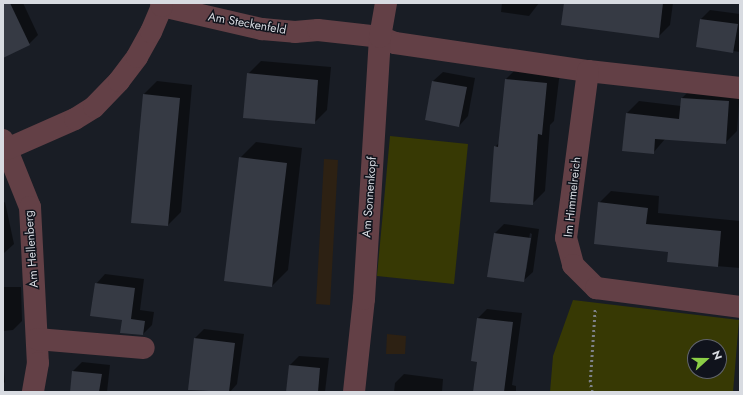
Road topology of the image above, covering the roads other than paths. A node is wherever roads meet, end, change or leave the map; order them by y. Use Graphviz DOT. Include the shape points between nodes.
graph roads {
  1 [pos="386,3"];
  2 [pos="162,4"];
  3 [pos="380,37"];
  4 [pos="588,71"];
  5 [pos="740,88"];
  6 [pos="5,144"];
  7 [pos="740,307"];
  8 [pos="37,339"];
  9 [pos="144,348"];
  10 [pos="33,392"];
  11 [pos="354,392"];
  1 -- 3 [label="street, Am Sonnenkopf"];
  2 -- 3 [label="street, Am Steckenfeld" via="262,29 294,32 318,30"];
  2 -- 6 [label="street, Am Steckenfeld" via="137,57 119,81 94,107"];
  3 -- 4 [label="street" via="395,43"];
  3 -- 11 [label="street, Am Sonnenkopf" via="364,299"];
  4 -- 5 [label="street"];
  4 -- 7 [label="street, Im Himmelreich" via="566,238 572,265 596,288"];
  6 -- 8 [label="street, Am Hellenberg" via="30,207"];
  8 -- 9 [label="street"];
  8 -- 10 [label="street, Am Hellenberg" via="38,363"];
}
